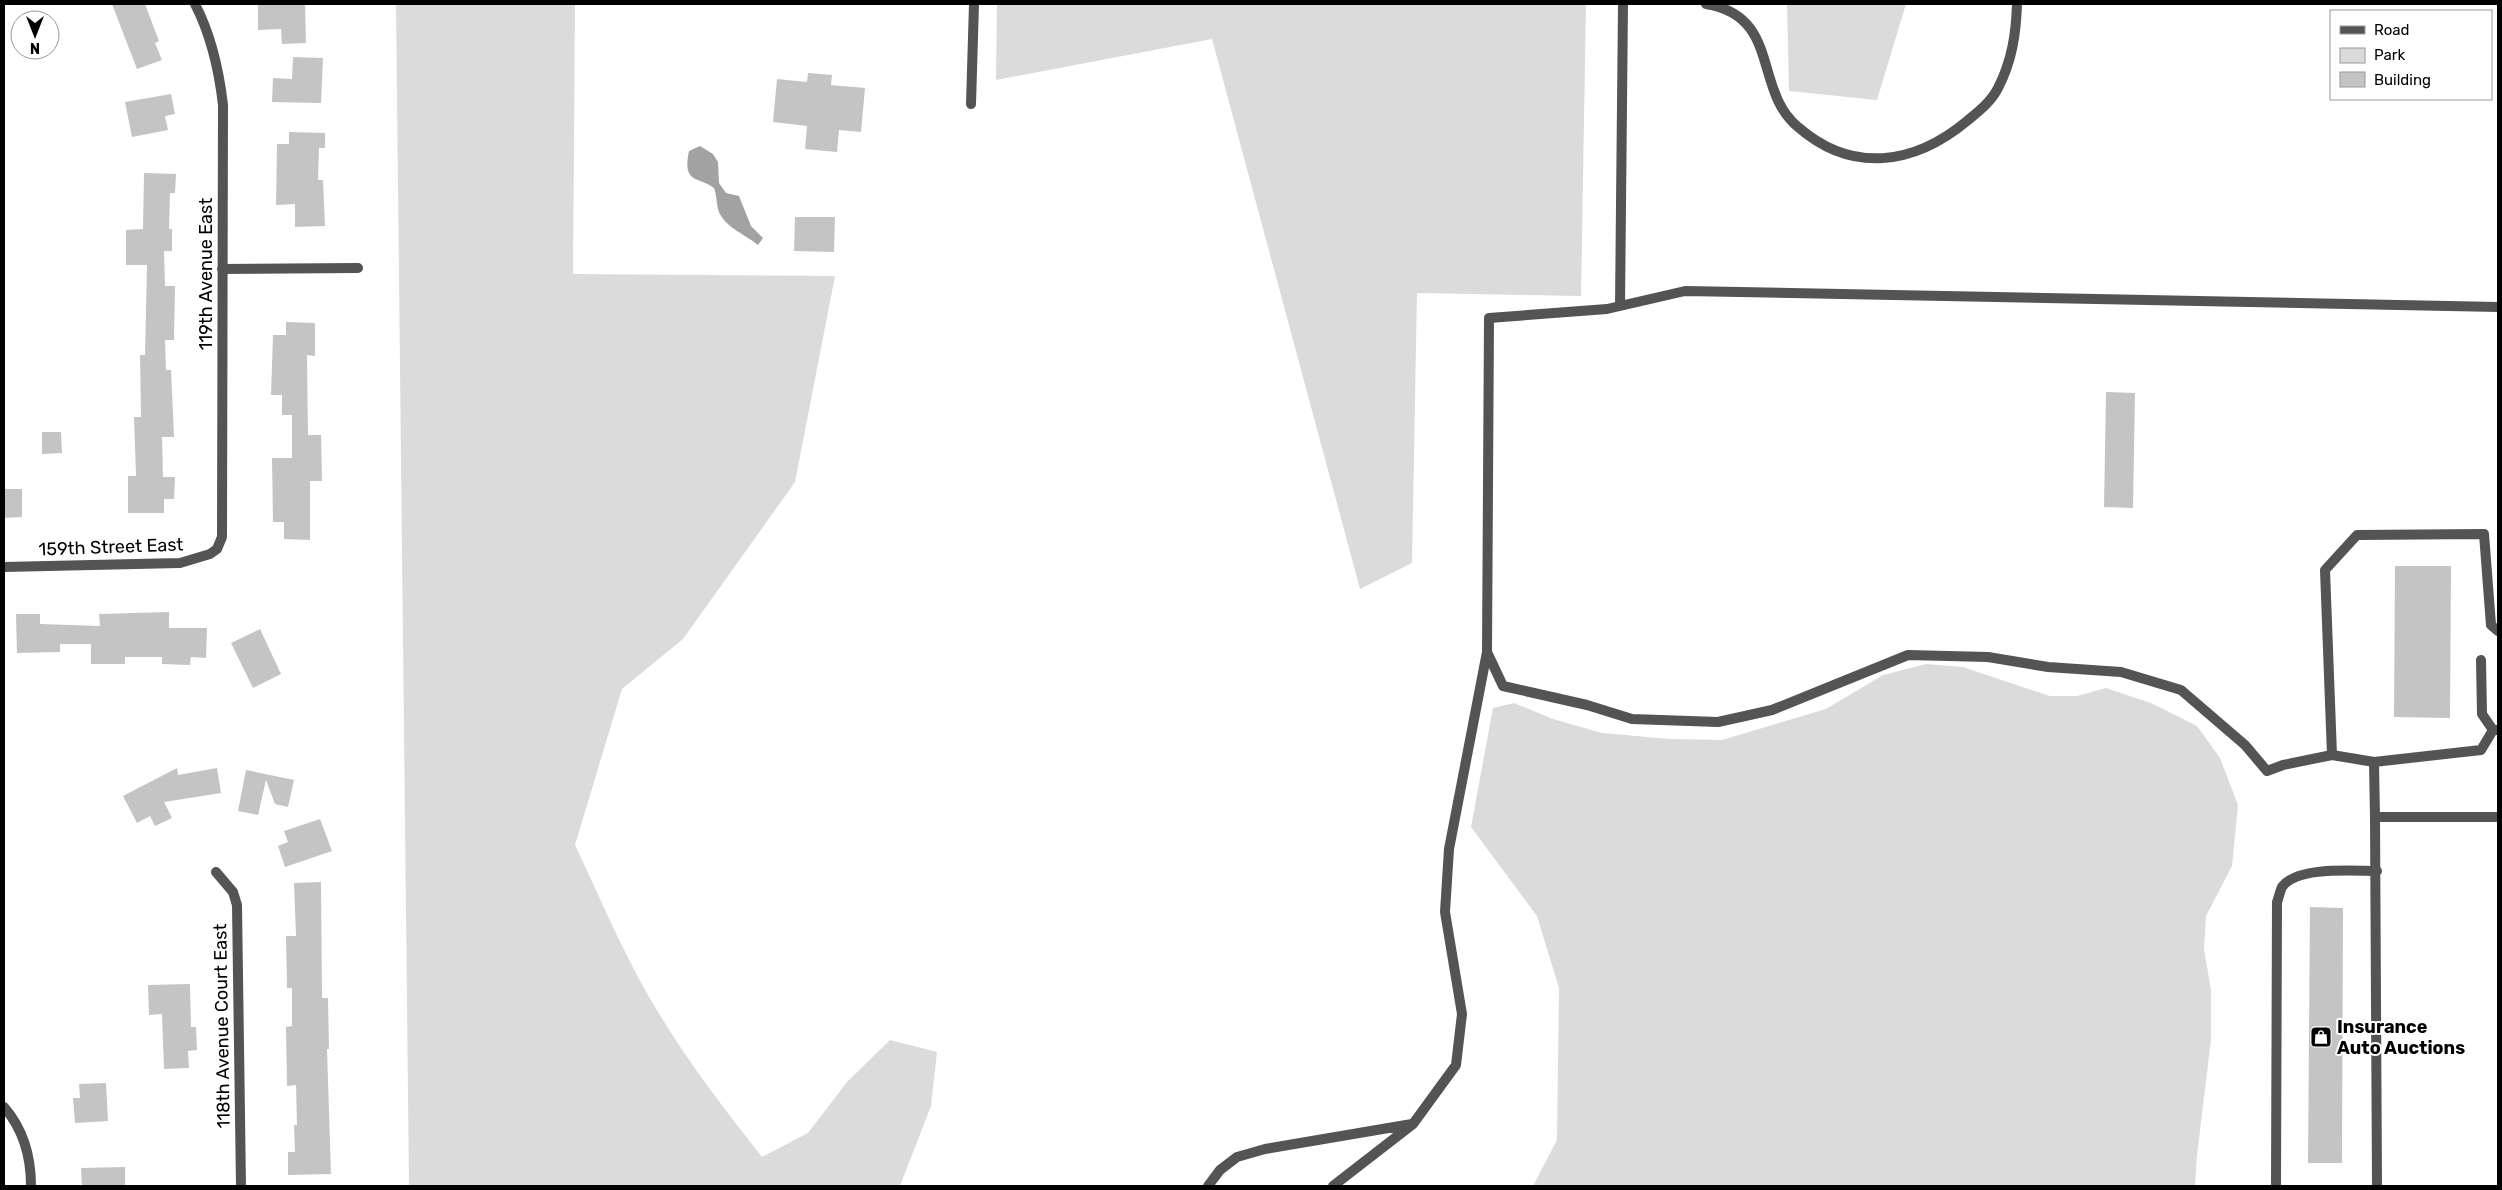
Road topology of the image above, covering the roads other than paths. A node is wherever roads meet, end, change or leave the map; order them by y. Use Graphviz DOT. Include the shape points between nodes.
graph roads {
  1 [pos="195,4"];
  2 [pos="974,4"];
  3 [pos="1622,4"];
  4 [pos="1706,4"];
  5 [pos="2016,4"];
  6 [pos="971,104"];
  7 [pos="358,268"];
  8 [pos="222,269"];
  9 [pos="1620,306"];
  10 [pos="2498,307"];
  11 [pos="217,549"];
  12 [pos="4,567"];
  13 [pos="2498,631"];
  14 [pos="1487,652"];
  15 [pos="2480,660"];
  16 [pos="2495,730"];
  17 [pos="2332,755"];
  18 [pos="2374,762"];
  19 [pos="2376,817"];
  20 [pos="2498,817"];
  21 [pos="2376,871"];
  22 [pos="216,872"];
  23 [pos="4,1108"];
  24 [pos="1414,1124"];
  25 [pos="31,1186"];
  26 [pos="240,1186"];
  27 [pos="1208,1186"];
  28 [pos="1333,1186"];
  29 [pos="2276,1186"];
  30 [pos="2377,1186"];
  1 -- 8 [label="street, 119th Avenue East" via="220,74 223,105"];
  2 -- 6 [label="street"];
  3 -- 9 [label="street"];
  4 -- 5 [label="street" via="1735,12 1756,35 1784,111 1796,126 1827,147 1851,157 1888,158 1916,153 1938,142 1983,108 1997,90 2008,66 2014,44"];
  7 -- 8 [label="street"];
  8 -- 11 [label="street, 119th Avenue East" via="222,536"];
  9 -- 10 [label="street" via="1685,291"];
  9 -- 14 [label="street" via="1489,318"];
  11 -- 12 [label="street, 159th Street East" via="180,563"];
  13 -- 17 [label="street" via="2491,625 2484,534 2357,535 2325,570"];
  14 -- 17 [label="street" via="1503,686 1632,720 1718,722 1772,710 1908,655 1988,657 2048,667 2121,672 2181,690 2245,745 2267,771"];
  14 -- 24 [label="street" via="1449,849 1445,912 1462,1014 1456,1065"];
  15 -- 16 [label="street" via="2482,714"];
  16 -- 18 [label="street" via="2481,750"];
  17 -- 18 [label="street"];
  18 -- 19 [label="street"];
  19 -- 20 [label="street"];
  19 -- 21 [label="street"];
  21 -- 29 [label="street" via="2298,875 2282,887 2277,902"];
  21 -- 30 [label="street"];
  22 -- 26 [label="street, 118th Avenue Court East" via="233,892 237,905"];
  23 -- 25 [label="street" via="24,1138 31,1162"];
  24 -- 27 [label="street" via="1265,1149 1237,1158 1220,1170"];
  24 -- 28 [label="street"];
}
